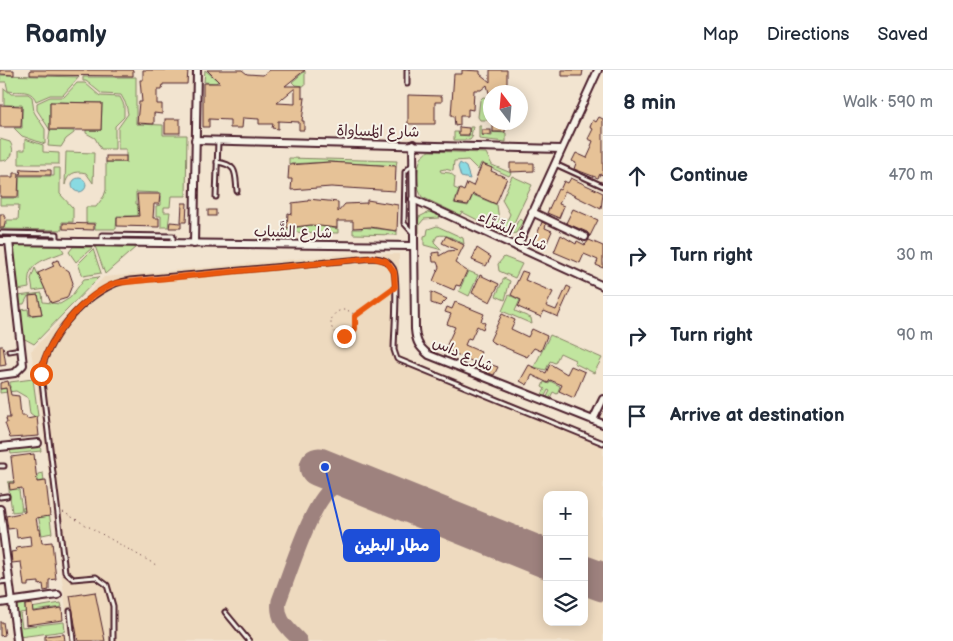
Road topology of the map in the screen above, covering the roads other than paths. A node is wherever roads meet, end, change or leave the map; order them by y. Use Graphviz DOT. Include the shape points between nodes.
graph roads {
  1 [pos="197,70"];
  2 [pos="407,70"];
  3 [pos="598,70"];
  4 [pos="407,84"];
  5 [pos="195,140"];
  6 [pos="218,141"];
  7 [pos="412,144"];
  8 [pos="561,149"];
  9 [pos="217,162"];
  10 [pos="413,164"];
  11 [pos="554,164"];
  12 [pos="603,186"];
  13 [pos="237,191"];
  14 [pos="216,197"];
  15 [pos="413,198"];
  16 [pos="532,212"];
  17 [pos="0,233"];
  18 [pos="413,233"];
  19 [pos="585,237"];
  20 [pos="0,241"];
  21 [pos="8,241"];
  22 [pos="57,242"];
  23 [pos="194,244"];
  24 [pos="413,246"];
  25 [pos="517,246"];
  26 [pos="603,286"];
  27 [pos="22,349"];
  28 [pos="9,351"];
  29 [pos="0,375"];
  30 [pos="603,400"];
  31 [pos="593,420"];
  32 [pos="603,424"];
  33 [pos="19,438"];
  34 [pos="38,443"];
  35 [pos="603,443"];
  36 [pos="20,445"];
  37 [pos="0,447"];
  38 [pos="7,496"];
  39 [pos="0,497"];
  40 [pos="0,509"];
  41 [pos="9,581"];
  42 [pos="0,582"];
  43 [pos="58,595"];
  44 [pos="12,601"];
  45 [pos="0,603"];
  46 [pos="70,611"];
  47 [pos="224,612"];
  48 [pos="17,641"];
  49 [pos="73,641"];
  50 [pos="113,641"];
  51 [pos="249,641"];
  1 -- 5 [label="street"];
  2 -- 4 [label="lane"];
  3 -- 8 [label="street"];
  5 -- 6 [label="street, شارع المُساواة"];
  5 -- 23 [label="street"];
  6 -- 7 [label="street, شارع المُساواة"];
  6 -- 9 [label="lane"];
  7 -- 8 [label="street, شارع المُساواة"];
  7 -- 10 [label="street, شارع داس"];
  8 -- 11 [label="street"];
  9 -- 13 [label="lane" via="233,168"];
  9 -- 14 [label="lane"];
  10 -- 15 [label="street, شارع داس"];
  10 -- 18 [label="lane" via="405,172 404,223"];
  11 -- 12 [label="lane"];
  11 -- 16 [label="street"];
  15 -- 18 [label="street, شارع داس"];
  15 -- 25 [label="street, شارع السَّرَّاء"];
  16 -- 19 [label="street"];
  16 -- 25 [label="street"];
  17 -- 22 [label="lane, شارع الشَّباب" via="57,234"];
  18 -- 24 [label="street, شارع داس"];
  20 -- 21 [label="street, شارع الشَّباب"];
  21 -- 22 [label="street, شارع الشَّباب"];
  21 -- 27 [label="street"];
  22 -- 23 [label="street, شارع الشَّباب"];
  23 -- 24 [label="street, شارع الشَّباب"];
  24 -- 31 [label="street, شارع داس" via="415,329 421,349"];
  25 -- 26 [label="street, شارع السَّرَّاء"];
  27 -- 28 [label="lane"];
  27 -- 29 [label="street" via="23,365 20,370"];
  30 -- 31 [label="street"];
  31 -- 32 [label="street, شارع داس"];
  33 -- 36 [label="lane"];
  34 -- 36 [label="street"];
  35 -- 50 [label="lane" via="399,361 394,353 394,272 382,259 130,280 104,288 54,338 42,364 41,384 64,572 73,580 96,577 107,585 113,606"];
  36 -- 37 [label="street"];
  38 -- 39 [label="lane"];
  40 -- 41 [label="street"];
  41 -- 42 [label="lane"];
  41 -- 44 [label="street"];
  43 -- 44 [label="street" via="36,595"];
  44 -- 45 [label="street"];
  44 -- 48 [label="street"];
  46 -- 49 [label="lane"];
  47 -- 51 [label="lane"];
}
